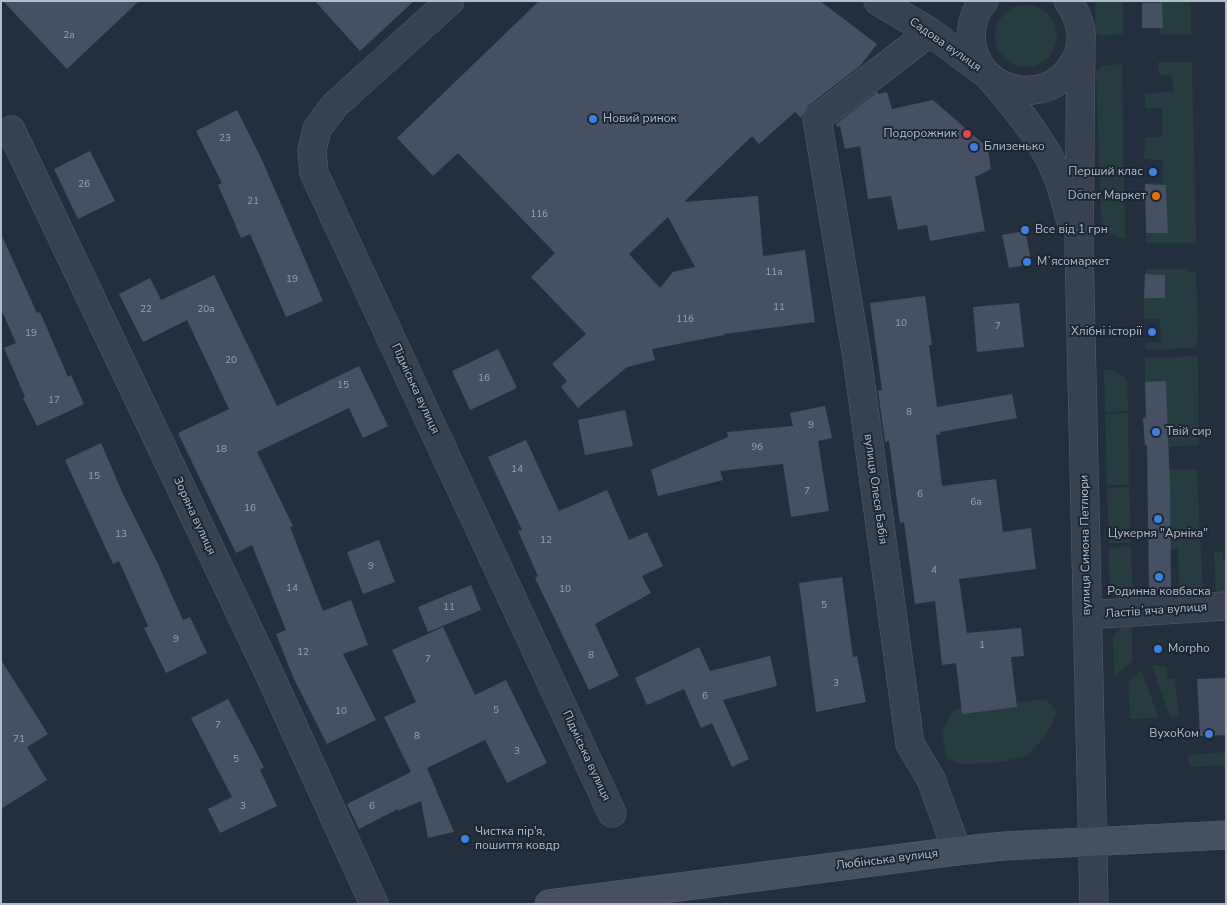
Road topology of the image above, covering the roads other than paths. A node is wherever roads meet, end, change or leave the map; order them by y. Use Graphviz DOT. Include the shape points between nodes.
graph roads {
  1 [pos="450,1"];
  2 [pos="878,1"];
  3 [pos="984,1"];
  4 [pos="1068,1"];
  5 [pos="1082,1"];
  6 [pos="930,32"];
  7 [pos="1081,35"];
  8 [pos="989,77"];
  9 [pos="11,130"];
  10 [pos="1079,247"];
  11 [pos="1226,606"];
  12 [pos="1087,615"];
  13 [pos="612,813"];
  14 [pos="1226,835"];
  15 [pos="1093,842"];
  16 [pos="957,851"];
  17 [pos="374,904"];
  18 [pos="549,904"];
  19 [pos="1094,904"];
  1 -- 13 [label="street, Підміська вулиця" via="335,105 317,129 312,150 314,173"];
  2 -- 6 [label="street, Садова вулиця"];
  3 -- 8 [label="street" via="974,18 971,35 978,63"];
  4 -- 7 [label="street" via="1077,16"];
  5 -- 7 [label="street, вулиця Симона Петлюри"];
  6 -- 8 [label="street, Садова вулиця"];
  6 -- 16 [label="street, вулиця Олеся Бабія" via="816,119 857,357 910,744 931,779"];
  7 -- 8 [label="street" via="1078,55 1069,70 1056,82 1041,89 1024,91 1007,87"];
  7 -- 10 [label="street, вулиця Симона Петлюри"];
  8 -- 10 [label="street, вулиця Симона Петлюри" via="1016,109 1057,174"];
  9 -- 17 [label="street, Зоряна вулиця" via="268,671"];
  10 -- 12 [label="street, вулиця Симона Петлюри"];
  11 -- 12 [label="street, Ластівʼяча вулиця"];
  12 -- 15 [label="street, вулиця Симона Петлюри"];
  14 -- 15 [label="main road, Любінська вулиця"];
  15 -- 16 [label="main road, Любінська вулиця"];
  15 -- 19 [label="street, вулиця Симона Петлюри"];
  16 -- 18 [label="main road, Любінська вулиця"];
}
